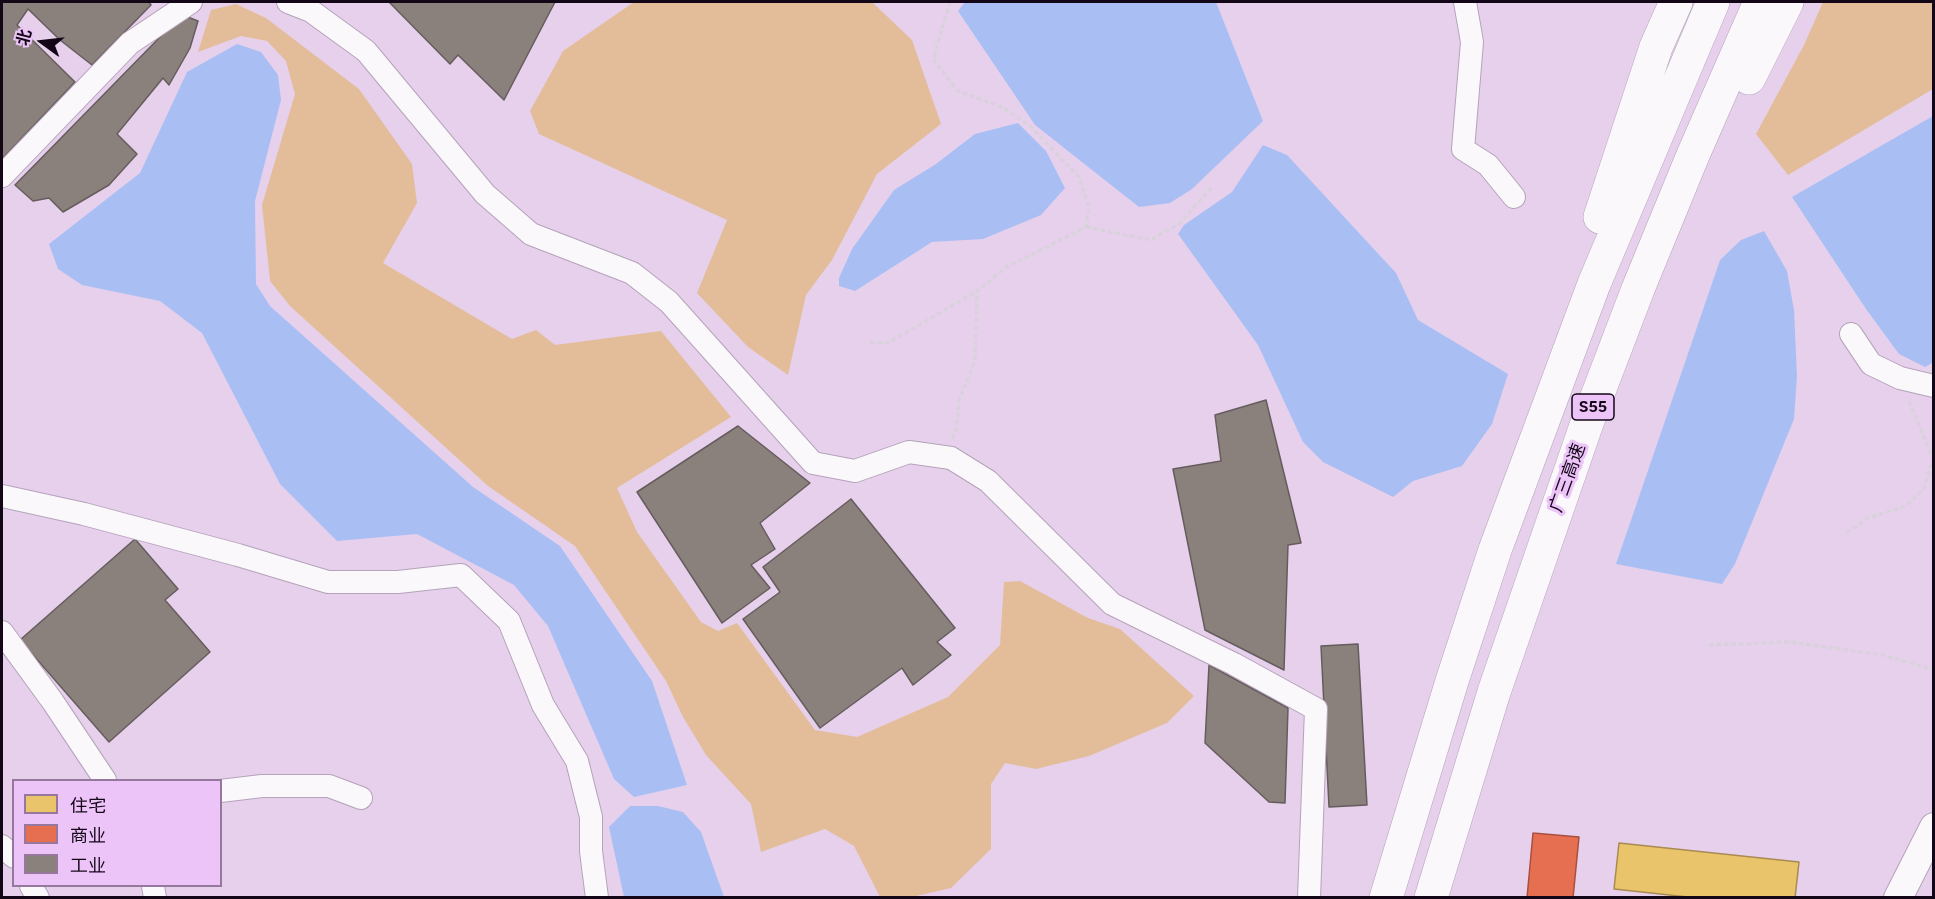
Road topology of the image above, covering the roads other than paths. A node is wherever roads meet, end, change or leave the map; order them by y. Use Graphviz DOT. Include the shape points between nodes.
graph roads {
  1 [pos="191,2"];
  2 [pos="288,2"];
  3 [pos="1465,2"];
  4 [pos="1676,2"];
  5 [pos="1713,2"];
  6 [pos="1760,2"];
  7 [pos="1787,2"];
  8 [pos="2,176"];
  9 [pos="1514,197"];
  10 [pos="1638,290"];
  11 [pos="1851,334"];
  12 [pos="1934,386"];
  13 [pos="1555,387"];
  14 [pos="2,496"];
  15 [pos="2,632"];
  16 [pos="107,779"];
  17 [pos="222,791"];
  18 [pos="361,798"];
  19 [pos="1934,827"];
  20 [pos="597,897"];
  21 [pos="1309,897"];
  22 [pos="1386,897"];
  23 [pos="1431,897"];
  24 [pos="1898,897"];
  1 -- 8 [label="street" via="130,44"];
  2 -- 21 [label="street" via="311,11 366,51 485,194 531,234 632,273 669,302 813,463 855,471 909,452 951,458 988,481 1112,604 1316,709"];
  3 -- 9 [label="street" via="1472,42 1462,149 1488,165"];
  4 -- 13 [label="highway" via="1656,47 1591,243"];
  5 -- 13 [label="highway, S55" via="1598,273"];
  6 -- 10 [label="highway, 广三高速 / S55"];
  7 -- 10 [label="highway"];
  10 -- 23 [label="highway, 广三高速 / S55" via="1540,554"];
  11 -- 12 [label="street" via="1871,364 1900,378"];
  13 -- 22 [label="highway, S55" via="1492,561"];
  14 -- 20 [label="street" via="84,514 328,582 398,582 461,574 509,621 543,705 577,761 591,818"];
  15 -- 16 [label="street"];
  17 -- 18 [label="street" via="329,786"];
  19 -- 24 [label="main road"];
}
